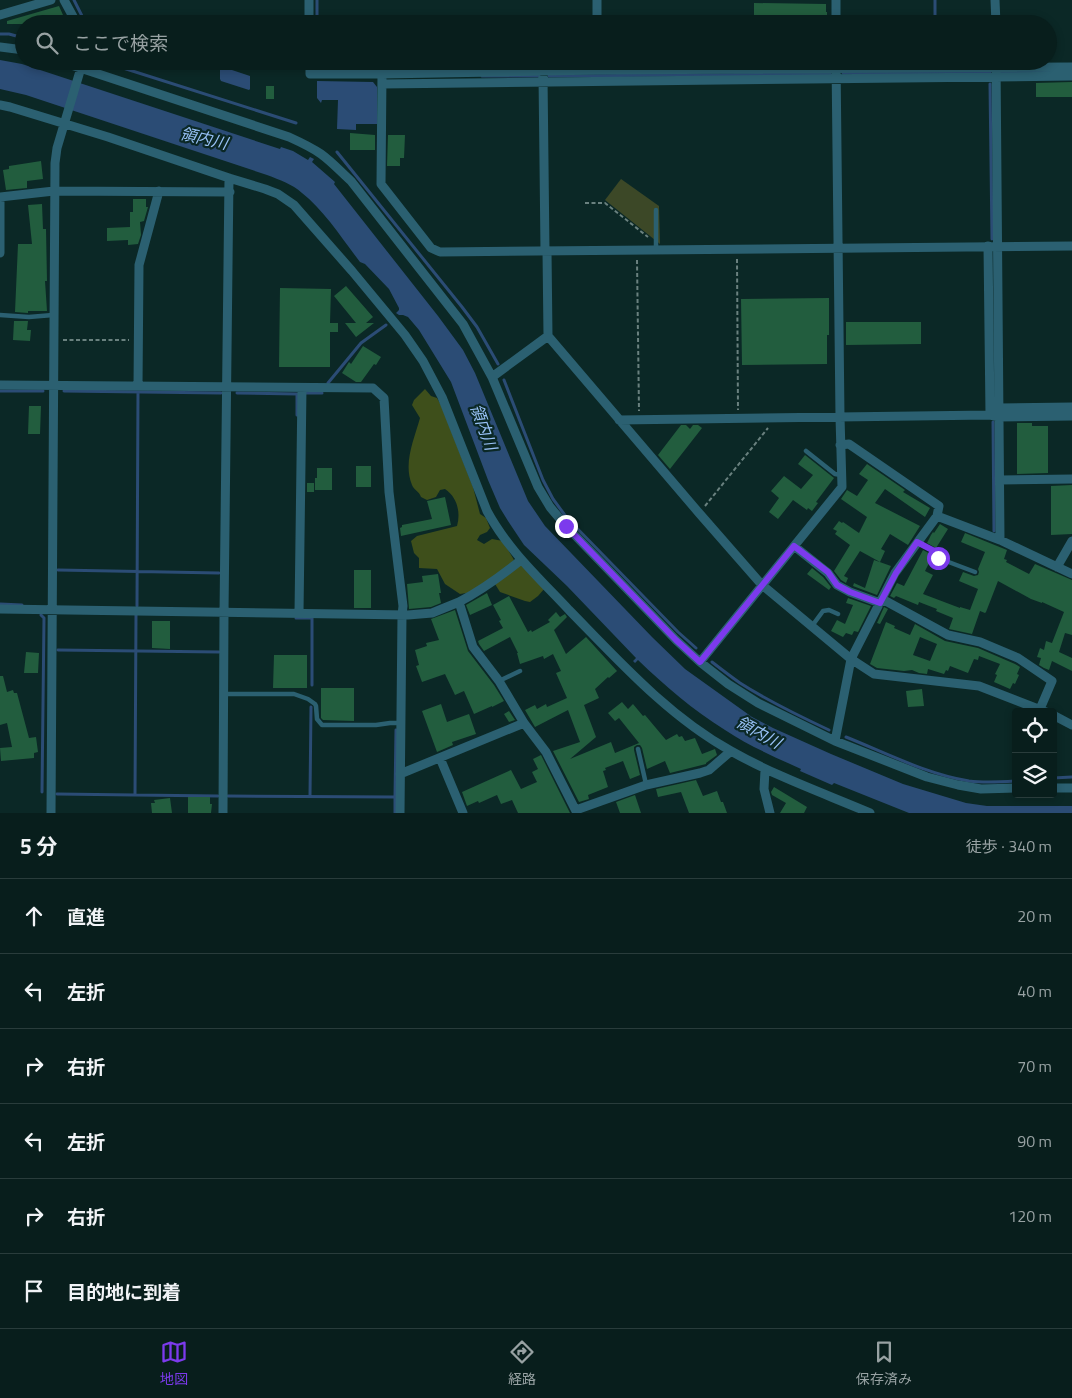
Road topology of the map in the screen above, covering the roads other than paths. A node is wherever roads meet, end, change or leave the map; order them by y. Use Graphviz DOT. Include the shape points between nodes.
graph roads {
  1 [pos="51,0"];
  2 [pos="64,0"];
  3 [pos="309,0"];
  4 [pos="597,0"];
  5 [pos="836,0"];
  6 [pos="995,0"];
  7 [pos="0,15"];
  8 [pos="72,15"];
  9 [pos="310,15"];
  10 [pos="597,15"];
  11 [pos="836,15"];
  12 [pos="996,15"];
  13 [pos="0,47"];
  14 [pos="15,49"];
  15 [pos="1057,67"];
  16 [pos="1072,67"];
  17 [pos="81,70"];
  18 [pos="91,70"];
  19 [pos="310,70"];
  20 [pos="554,70"];
  21 [pos="836,70"];
  22 [pos="996,70"];
  23 [pos="1007,70"];
  24 [pos="543,71"];
  25 [pos="382,74"];
  26 [pos="1072,76"];
  27 [pos="543,82"];
  28 [pos="382,84"];
  29 [pos="0,105"];
  30 [pos="64,122"];
  31 [pos="229,178"];
  32 [pos="54,191"];
  33 [pos="159,191"];
  34 [pos="230,192"];
  35 [pos="0,197"];
  36 [pos="656,210"];
  37 [pos="988,246"];
  38 [pos="998,246"];
  39 [pos="1072,246"];
  40 [pos="656,247"];
  41 [pos="839,249"];
  42 [pos="546,251"];
  43 [pos="0,253"];
  44 [pos="0,315"];
  45 [pos="53,315"];
  46 [pos="548,336"];
  47 [pos="492,377"];
  48 [pos="0,385"];
  49 [pos="53,386"];
  50 [pos="138,386"];
  51 [pos="227,387"];
  52 [pos="302,388"];
  53 [pos="1072,407"];
  54 [pos="996,414"];
  55 [pos="1072,416"];
  56 [pos="840,417"];
  57 [pos="619,420"];
  58 [pos="840,445"];
  59 [pos="806,451"];
  60 [pos="841,475"];
  61 [pos="1072,479"];
  62 [pos="1000,480"];
  63 [pos="937,516"];
  64 [pos="1000,540"];
  65 [pos="917,542"];
  66 [pos="1072,542"];
  67 [pos="794,546"];
  68 [pos="521,560"];
  69 [pos="1056,567"];
  70 [pos="975,572"];
  71 [pos="1072,574"];
  72 [pos="762,585"];
  73 [pos="881,601"];
  74 [pos="459,602"];
  75 [pos="0,609"];
  76 [pos="52,610"];
  77 [pos="224,612"];
  78 [pos="300,613"];
  79 [pos="838,614"];
  80 [pos="402,615"];
  81 [pos="812,626"];
  82 [pos="851,659"];
  83 [pos="700,662"];
  84 [pos="520,671"];
  85 [pos="499,681"];
  86 [pos="223,694"];
  87 [pos="1038,708"];
  88 [pos="1044,708"];
  89 [pos="1057,717"];
  90 [pos="400,723"];
  91 [pos="524,723"];
  92 [pos="1072,725"];
  93 [pos="835,741"];
  94 [pos="638,749"];
  95 [pos="731,751"];
  96 [pos="440,758"];
  97 [pos="765,770"];
  98 [pos="400,774"];
  99 [pos="646,785"];
  100 [pos="1012,788"];
  101 [pos="1057,788"];
  102 [pos="1072,788"];
  103 [pos="576,811"];
  104 [pos="51,813"];
  105 [pos="223,813"];
  106 [pos="400,813"];
  107 [pos="463,813"];
  108 [pos="770,813"];
  109 [pos="870,813"];
  1 -- 7 [label="street"];
  2 -- 8 [label="street"];
  3 -- 9 [label="street"];
  4 -- 10 [label="street"];
  5 -- 11 [label="street"];
  6 -- 12 [label="street"];
  13 -- 14 [label="street"];
  15 -- 16 [label="street"];
  17 -- 30 [label="street"];
  18 -- 47 [label="street" via="289,137 322,155 351,181 447,304"];
  19 -- 25 [label="street" via="310,74"];
  20 -- 24 [label="street"];
  21 -- 27 [label="street"];
  21 -- 41 [label="street"];
  22 -- 38 [label="street"];
  23 -- 26 [label="street"];
  24 -- 25 [label="street"];
  24 -- 27 [label="street"];
  25 -- 28 [label="street"];
  27 -- 28 [label="street"];
  27 -- 42 [label="street"];
  28 -- 42 [label="street" via="381,184 431,248 440,252"];
  29 -- 30 [label="street"];
  30 -- 31 [label="street"];
  30 -- 32 [label="street" via="57,148"];
  31 -- 34 [label="street"];
  31 -- 68 [label="street" via="278,194 294,205 405,335 438,388 487,512"];
  32 -- 33 [label="street"];
  32 -- 35 [label="street"];
  32 -- 45 [label="street"];
  33 -- 34 [label="street"];
  33 -- 50 [label="street" via="140,265"];
  34 -- 51 [label="street"];
  35 -- 43 [label="street"];
  36 -- 40 [label="lane"];
  37 -- 38 [label="street"];
  37 -- 41 [label="street"];
  37 -- 54 [label="street"];
  38 -- 39 [label="street"];
  38 -- 54 [label="street"];
  40 -- 41 [label="street"];
  40 -- 42 [label="street"];
  41 -- 56 [label="street"];
  42 -- 46 [label="street"];
  44 -- 45 [label="lane"];
  45 -- 49 [label="street"];
  46 -- 47 [label="street"];
  46 -- 57 [label="street"];
  47 -- 83 [label="street" via="538,487 550,507"];
  48 -- 49 [label="street"];
  49 -- 50 [label="street"];
  49 -- 76 [label="street"];
  50 -- 51 [label="street"];
  51 -- 52 [label="street"];
  51 -- 77 [label="street"];
  52 -- 78 [label="street"];
  52 -- 80 [label="street" via="373,388 384,398 388,492"];
  53 -- 54 [label="street"];
  54 -- 55 [label="street"];
  54 -- 56 [label="street"];
  54 -- 62 [label="street"];
  56 -- 57 [label="street"];
  56 -- 58 [label="street"];
  57 -- 72 [label="street"];
  58 -- 60 [label="street"];
  58 -- 63 [label="street" via="849,444 939,506"];
  59 -- 60 [label="lane" via="835,474"];
  60 -- 67 [label="street" via="842,487"];
  61 -- 62 [label="street"];
  62 -- 64 [label="street"];
  63 -- 64 [label="street"];
  63 -- 65 [label="street"];
  64 -- 69 [label="street"];
  65 -- 70 [label="lane" via="940,554 938,558"];
  65 -- 73 [label="street"];
  66 -- 69 [label="street"];
  67 -- 72 [label="street"];
  67 -- 73 [label="street" via="828,572 837,585"];
  68 -- 74 [label="street" via="500,578"];
  68 -- 95 [label="street" via="651,692"];
  69 -- 71 [label="street"];
  72 -- 81 [label="street"];
  72 -- 83 [label="street"];
  73 -- 82 [label="street"];
  73 -- 88 [label="street" via="948,635 980,642 1018,658 1052,681"];
  74 -- 80 [label="street" via="432,612"];
  74 -- 85 [label="street" via="473,647"];
  75 -- 76 [label="street"];
  76 -- 77 [label="street"];
  76 -- 104 [label="street"];
  77 -- 78 [label="street"];
  77 -- 86 [label="street"];
  78 -- 80 [label="street"];
  79 -- 81 [label="lane" via="823,611"];
  80 -- 90 [label="street"];
  81 -- 82 [label="street"];
  82 -- 87 [label="street" via="874,674 979,686"];
  82 -- 93 [label="street"];
  83 -- 93 [label="street" via="758,703"];
  84 -- 85 [label="lane"];
  85 -- 91 [label="street"];
  86 -- 90 [label="lane" via="294,694 315,704 317,719 322,725"];
  86 -- 105 [label="street"];
  89 -- 92 [label="street"];
  90 -- 98 [label="street"];
  91 -- 96 [label="street"];
  91 -- 103 [label="street" via="546,752"];
  93 -- 100 [label="street" via="958,786"];
  94 -- 99 [label="lane"];
  95 -- 97 [label="street"];
  95 -- 99 [label="street" via="709,770"];
  96 -- 98 [label="street"];
  96 -- 107 [label="street"];
  97 -- 108 [label="street" via="764,789"];
  97 -- 109 [label="street"];
  98 -- 106 [label="street"];
  99 -- 103 [label="street"];
  101 -- 102 [label="street"];
}
